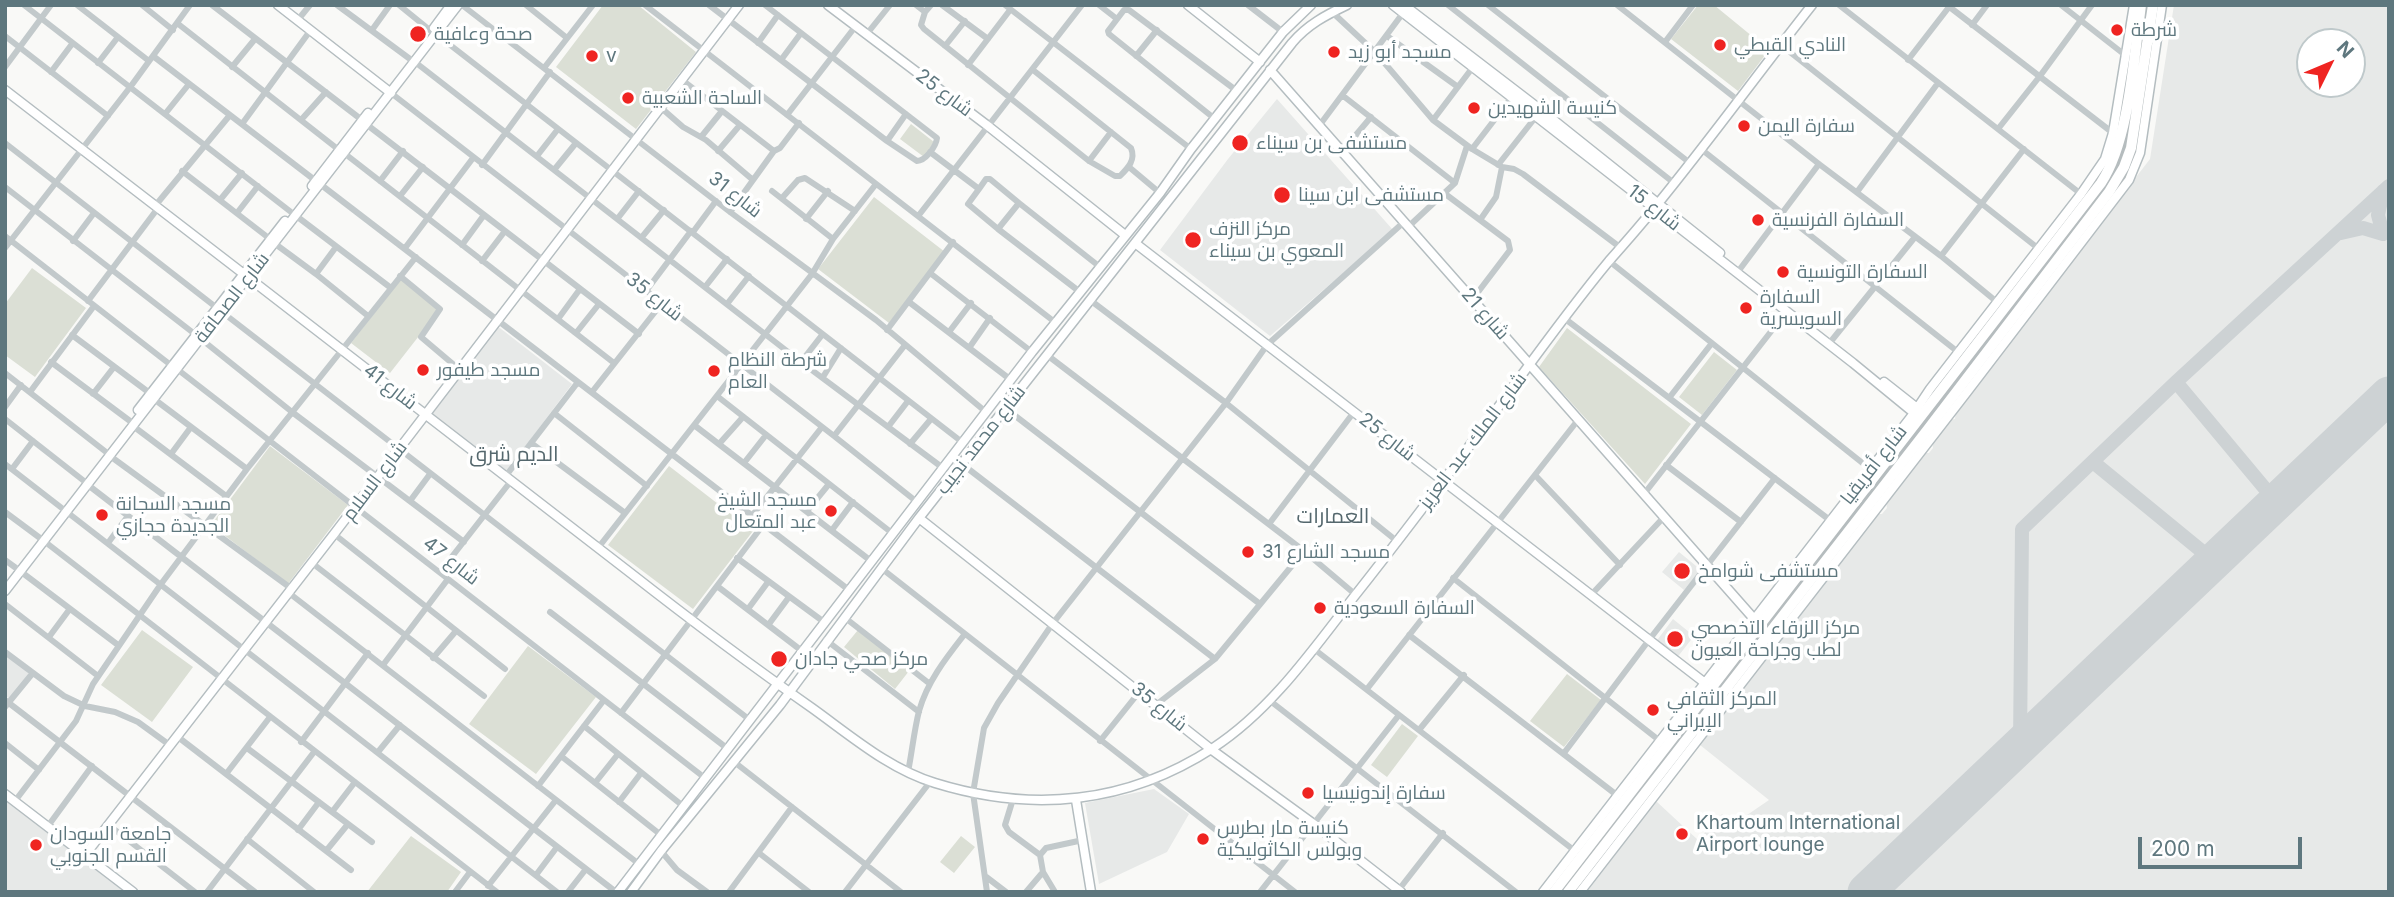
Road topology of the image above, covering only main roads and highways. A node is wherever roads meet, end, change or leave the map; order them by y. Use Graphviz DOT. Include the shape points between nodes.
graph roads {
  1 [pos="2141,5"];
  2 [pos="2153,5"];
  3 [pos="1936,408"];
  4 [pos="1919,418"];
  5 [pos="1572,856"];
  6 [pos="1565,878"];
  7 [pos="1554,892"];
  8 [pos="1567,892"];
  1 -- 3 [label="highway, شارع أفريقيا" via="2122,131 2108,172"];
  2 -- 3 [label="highway, شارع أفريقيا" via="2135,151 2109,192"];
  3 -- 4 [label="highway, شارع أفريقيا"];
  4 -- 6 [label="highway, شارع أفريقيا"];
  4 -- 8 [label="highway, شارع أفريقيا"];
  5 -- 6 [label="highway"];
  6 -- 7 [label="highway, شارع أفريقيا"];
}
